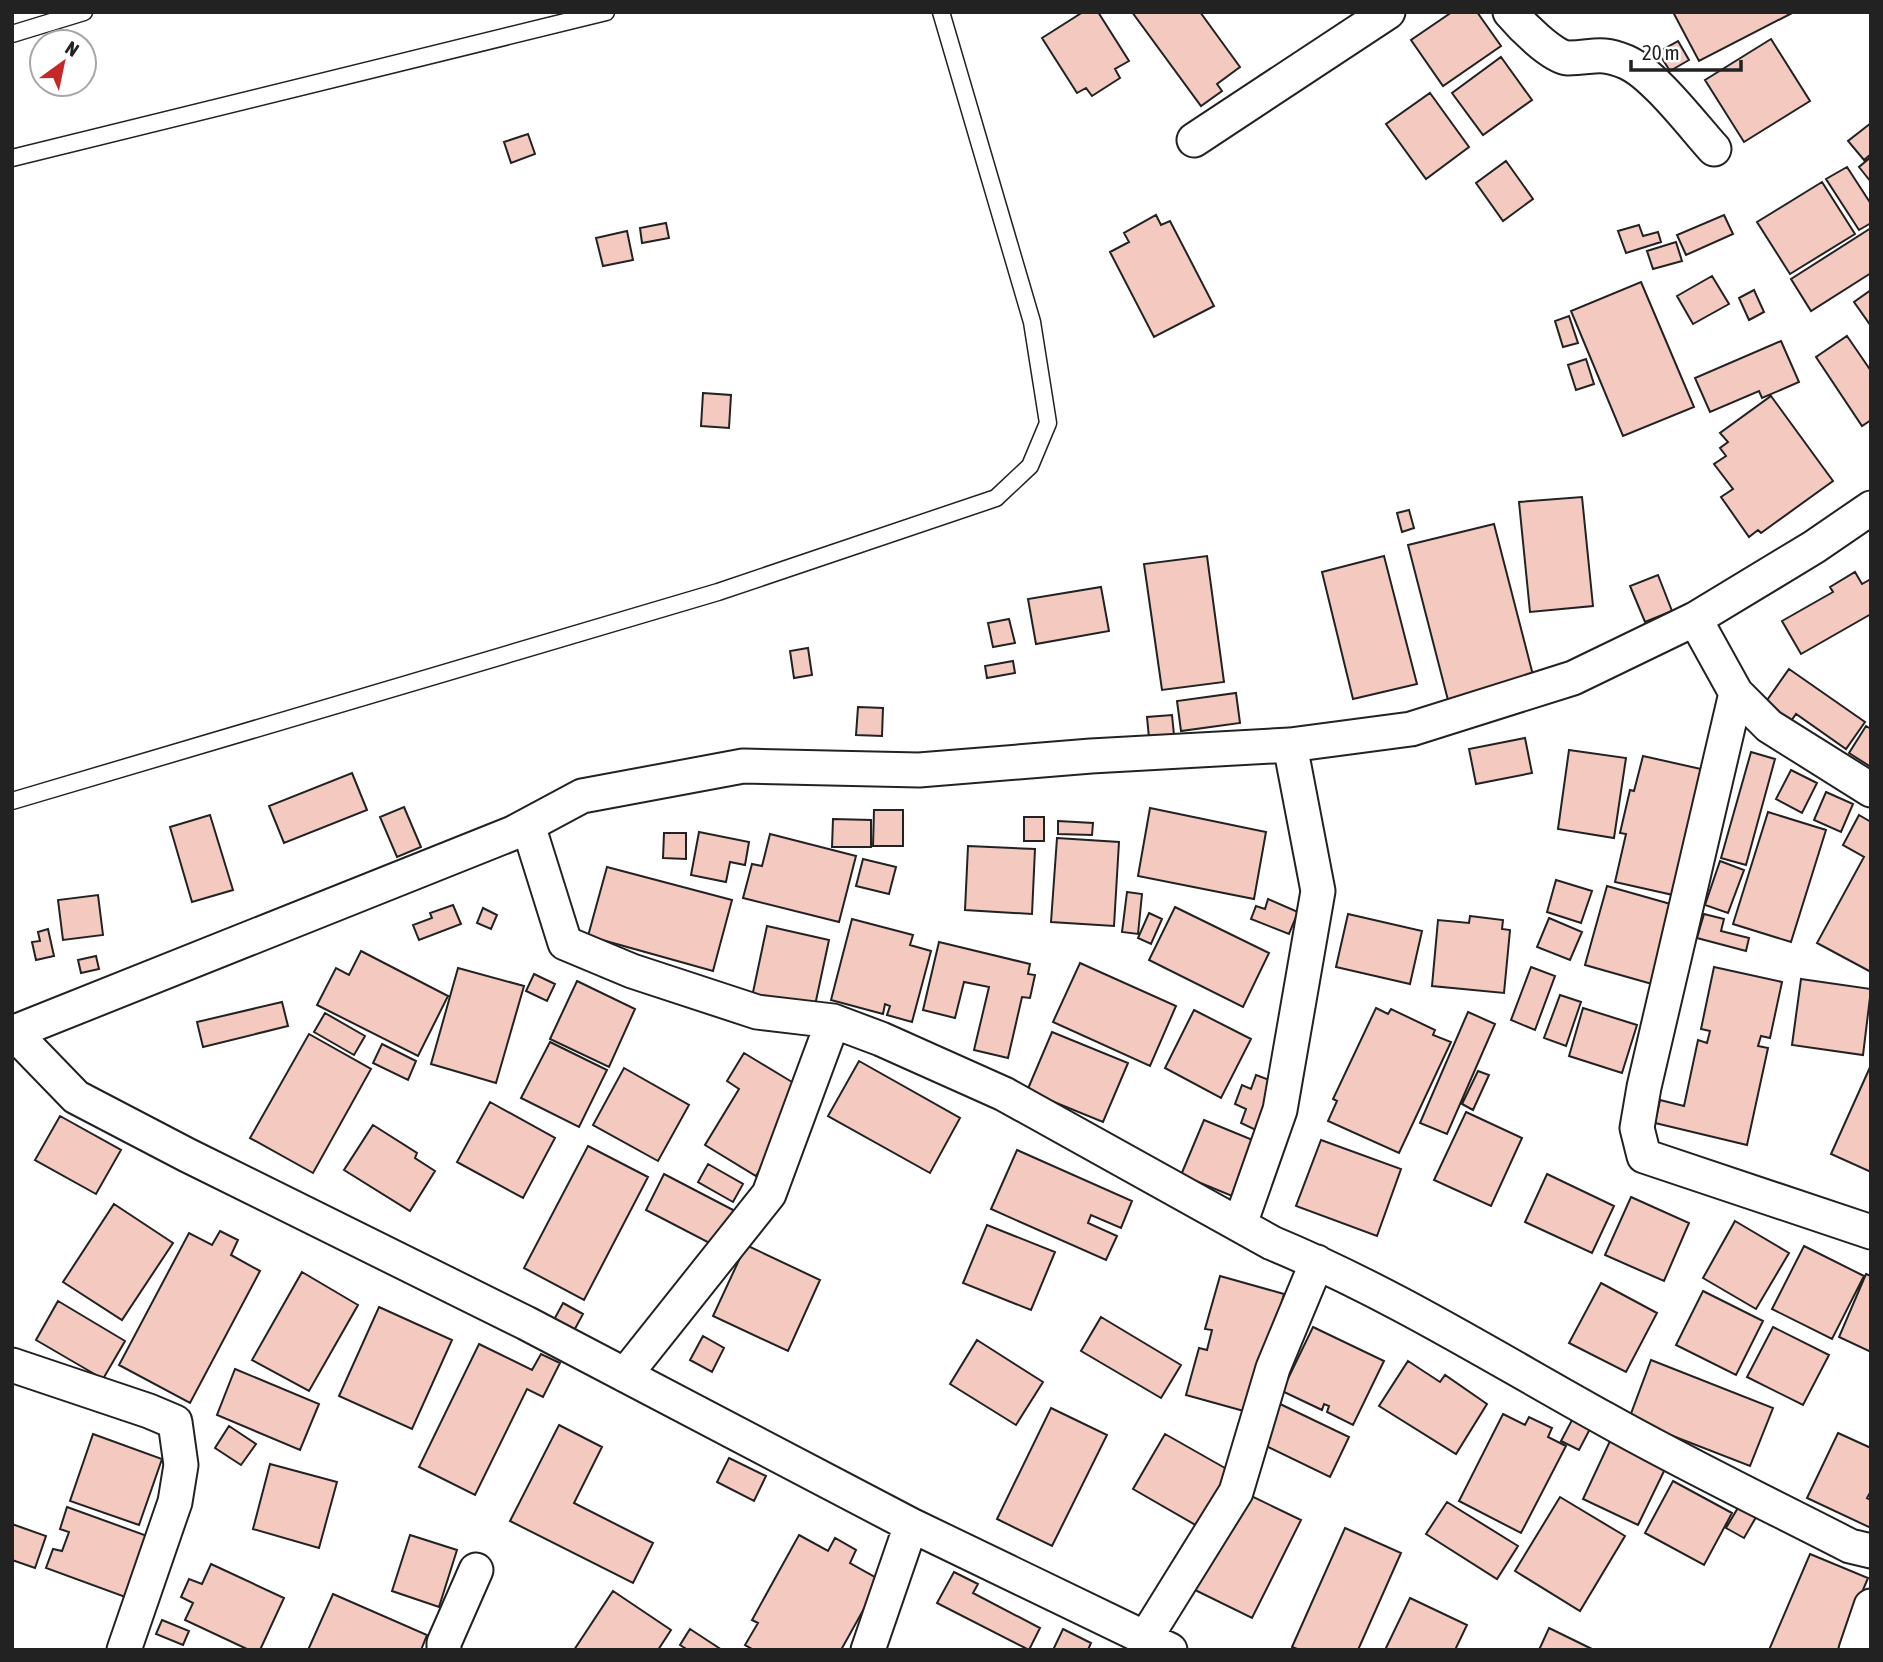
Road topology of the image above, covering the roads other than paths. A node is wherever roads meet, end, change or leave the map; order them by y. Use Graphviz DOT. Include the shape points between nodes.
graph roads {
  1 [pos="84,12"];
  2 [pos="606,12"];
  3 [pos="942,12"];
  4 [pos="1388,12"];
  5 [pos="1510,12"];
  6 [pos="12,34"];
  7 [pos="1194,140"];
  8 [pos="1714,149"];
  9 [pos="12,158"];
  10 [pos="1871,508"];
  11 [pos="1695,619"];
  12 [pos="1736,693"];
  13 [pos="1290,745"];
  14 [pos="1871,790"];
  15 [pos="12,801"];
  16 [pos="528,825"];
  17 [pos="833,1021"];
  18 [pos="12,1032"];
  19 [pos="1240,1224"];
  20 [pos="1871,1232"];
  21 [pos="1317,1262"];
  22 [pos="12,1364"];
  23 [pos="625,1375"];
  24 [pos="911,1525"];
  25 [pos="1871,1551"];
  26 [pos="476,1570"];
  27 [pos="1871,1606"];
  28 [pos="1158,1644"];
  29 [pos="124,1650"];
  30 [pos="444,1650"];
  31 [pos="868,1650"];
  32 [pos="1856,1650"];
  1 -- 6 [label="lane"];
  2 -- 9 [label="lane"];
  3 -- 15 [label="lane" via="1032,322 1048,423 1030,466 996,498 718,592"];
  4 -- 7 [label="street"];
  5 -- 8 [label="street" via="1528,34 1566,58 1599,54 1629,63 1652,81"];
  10 -- 11 [label="street"];
  11 -- 12 [label="street"];
  11 -- 13 [label="street" via="1573,678 1424,725"];
  12 -- 14 [label="street" via="1769,726"];
  12 -- 20 [label="street" via="1644,1087 1637,1128 1644,1156"];
  13 -- 16 [label="street" via="919,770 743,766 582,796"];
  13 -- 19 [label="street" via="1318,891 1280,1110"];
  16 -- 17 [label="street" via="565,943 632,971 757,1012"];
  16 -- 18 [label="street"];
  17 -- 19 [label="street" via="1004,1094"];
  17 -- 23 [label="street" via="769,1194"];
  18 -- 23 [label="street" via="76,1097"];
  19 -- 21 [label="street"];
  21 -- 25 [label="street" via="1609,1422 1850,1546"];
  21 -- 28 [label="street" via="1273,1368 1236,1492"];
  22 -- 29 [label="street" via="175,1422 181,1465 175,1502"];
  23 -- 24 [label="street"];
  24 -- 28 [label="street"];
  24 -- 31 [label="street"];
  26 -- 30 [label="street"];
  27 -- 32 [label="street"];
}
